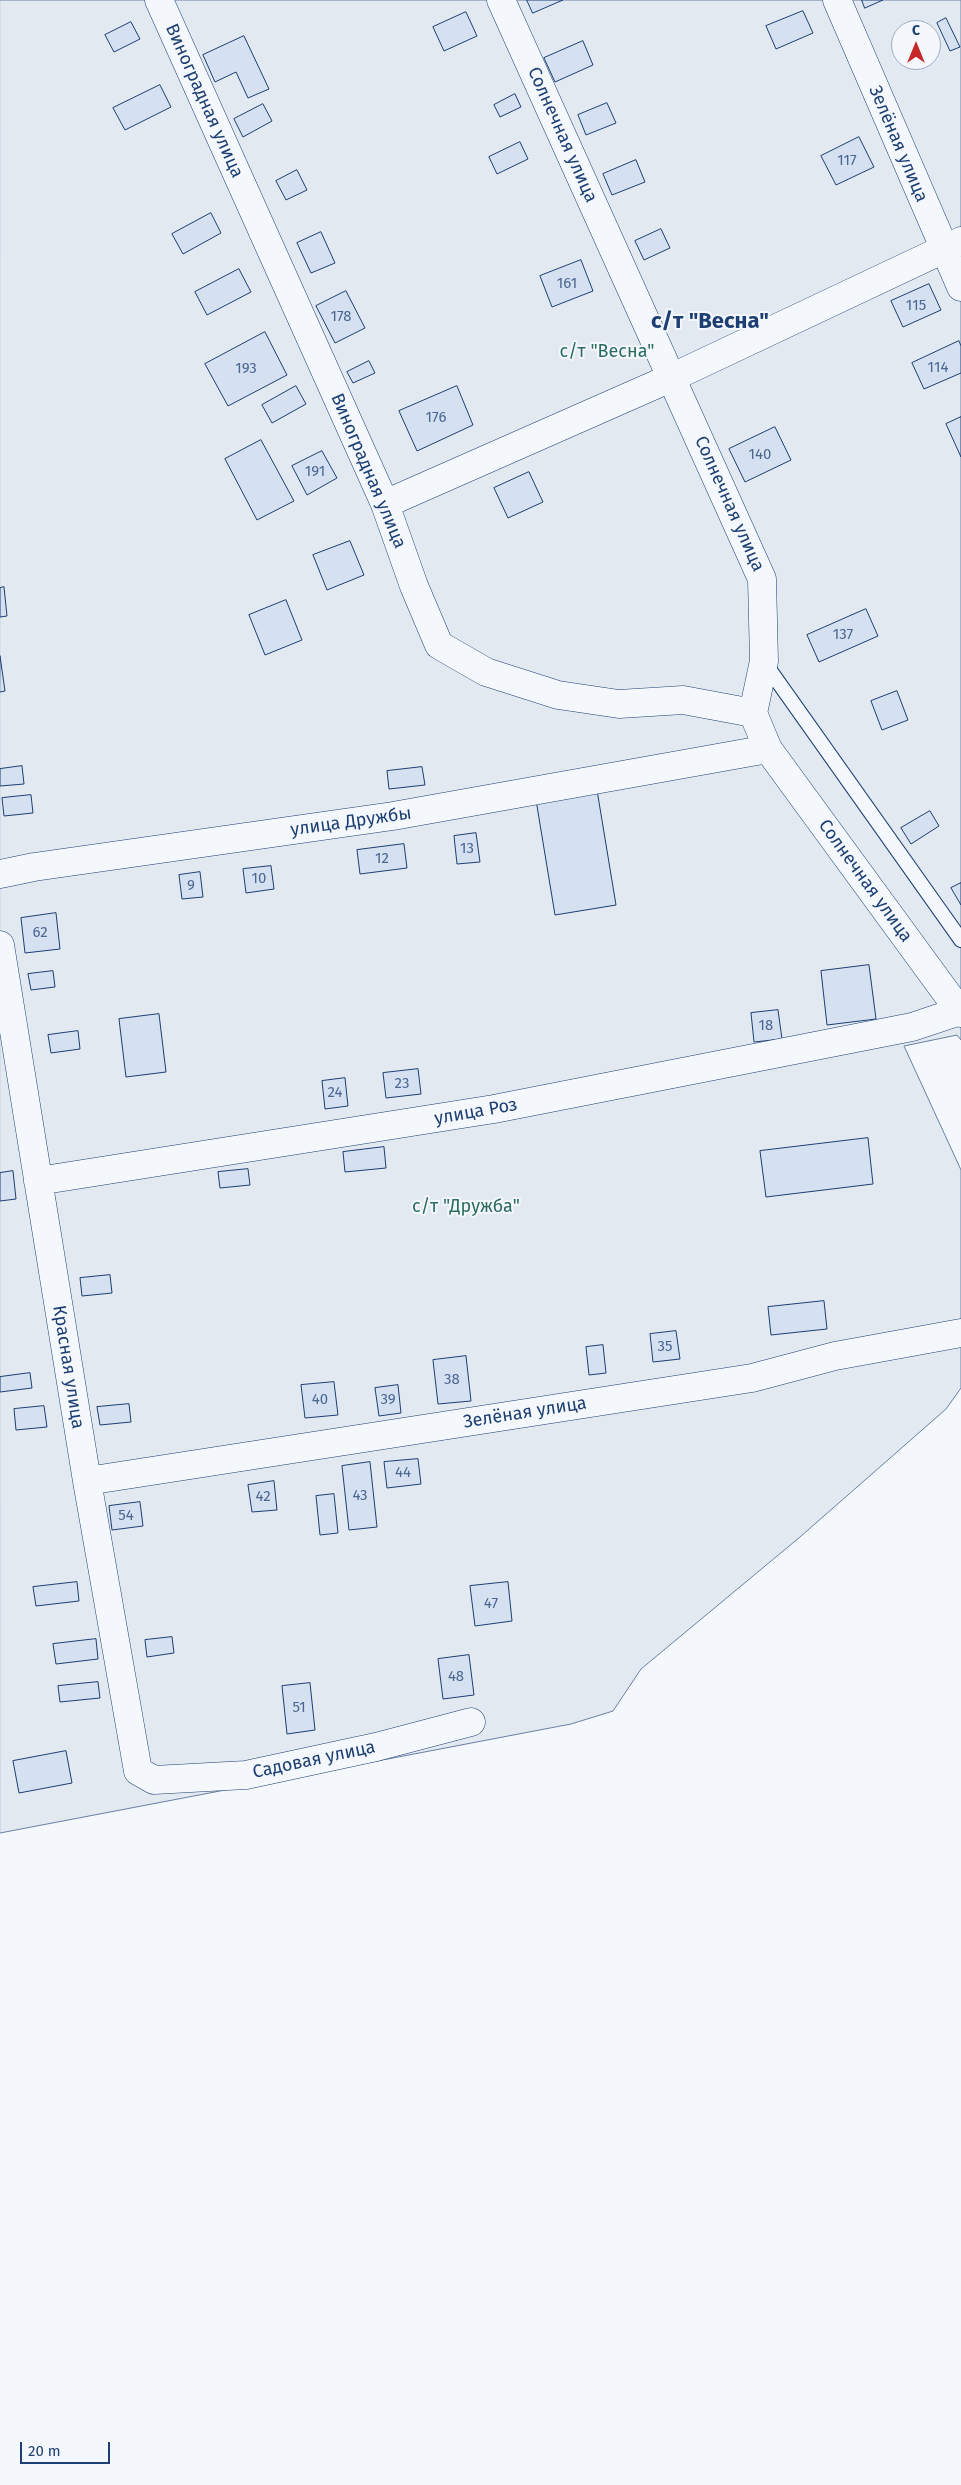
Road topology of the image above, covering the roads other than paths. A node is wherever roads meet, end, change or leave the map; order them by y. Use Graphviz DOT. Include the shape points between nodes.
graph roads {
  1 [pos="159,0"];
  2 [pos="501,0"];
  3 [pos="836,0"];
  4 [pos="952,245"];
  5 [pos="961,287"];
  6 [pos="672,377"];
  7 [pos="385,504"];
  8 [pos="764,661"];
  9 [pos="753,713"];
  10 [pos="768,749"];
  11 [pos="0,874"];
  12 [pos="961,940"];
  13 [pos="0,945"];
  14 [pos="960,1012"];
  15 [pos="38,1181"];
  16 [pos="961,1333"];
  17 [pos="87,1481"];
  18 [pos="471,1722"];
  19 [pos="154,1780"];
  1 -- 7 [label="street, Виноградная улица"];
  2 -- 6 [label="street, Солнечная улица"];
  3 -- 4 [label="street, Зелёная улица"];
  4 -- 5 [label="street, Зелёная улица"];
  4 -- 6 [label="street"];
  6 -- 7 [label="street"];
  6 -- 8 [label="street, Солнечная улица" via="762,579"];
  7 -- 9 [label="street, Виноградная улица" via="439,645 486,672 558,695 619,704 682,700"];
  8 -- 9 [label="street, Солнечная улица"];
  8 -- 12 [label="lane"];
  9 -- 10 [label="street, Солнечная улица"];
  10 -- 11 [label="street, улица Дружбы" via="393,816"];
  10 -- 14 [label="street, Солнечная улица"];
  13 -- 15 [label="street, Красная улица"];
  14 -- 15 [label="street, улица Роз" via="912,1027 494,1109"];
  15 -- 17 [label="street, Красная улица"];
  16 -- 17 [label="street, Зелёная улица" via="835,1356 752,1378"];
  17 -- 19 [label="street, Красная улица" via="138,1770"];
  18 -- 19 [label="street, Садовая улица" via="376,1747 246,1775"];
}
